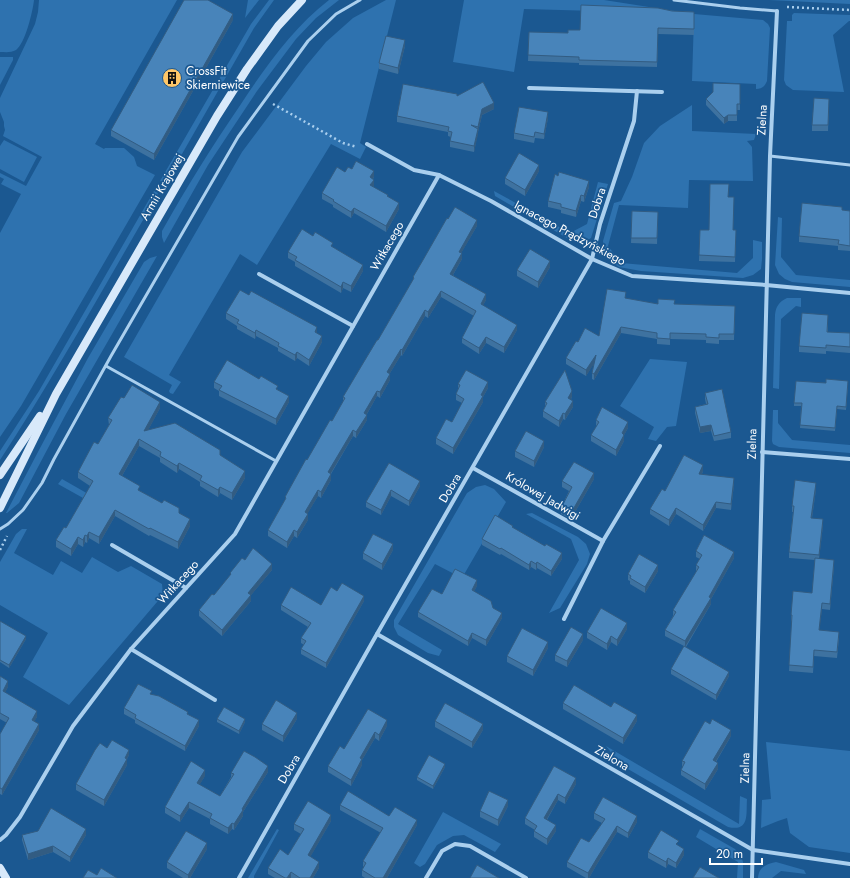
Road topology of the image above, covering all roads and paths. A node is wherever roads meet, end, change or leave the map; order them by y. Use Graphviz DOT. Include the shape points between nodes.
graph roads {
  1 [pos="302,0"];
  2 [pos="360,0"];
  3 [pos="674,0"];
  4 [pos="788,7"];
  5 [pos="850,10"];
  6 [pos="777,11"];
  7 [pos="529,88"];
  8 [pos="637,91"];
  9 [pos="662,92"];
  10 [pos="272,104"];
  11 [pos="367,144"];
  12 [pos="373,148"];
  13 [pos="770,156"];
  14 [pos="850,165"];
  15 [pos="439,175"];
  16 [pos="592,259"];
  17 [pos="259,274"];
  18 [pos="766,285"];
  19 [pos="850,293"];
  20 [pos="353,326"];
  21 [pos="106,366"];
  22 [pos="56,394"];
  23 [pos="660,446"];
  24 [pos="762,452"];
  25 [pos="850,459"];
  26 [pos="276,462"];
  27 [pos="473,468"];
  28 [pos="0,475"];
  29 [pos="0,508"];
  30 [pos="0,529"];
  31 [pos="7,538"];
  32 [pos="603,541"];
  33 [pos="112,545"];
  34 [pos="0,550"];
  35 [pos="186,588"];
  36 [pos="564,620"];
  37 [pos="377,634"];
  38 [pos="131,649"];
  39 [pos="215,700"];
  40 [pos="0,840"];
  41 [pos="753,850"];
  42 [pos="850,864"];
  43 [pos="0,868"];
  44 [pos="6,878"];
  45 [pos="239,878"];
  46 [pos="426,878"];
  47 [pos="526,878"];
  48 [pos="752,878"];
  1 -- 22 [label="street, Armii Krajowej" via="278,26 246,69"];
  2 -- 21 [label="lane" via="336,14 308,41 238,137"];
  3 -- 6 [label="lane"];
  4 -- 5 [label="path"];
  6 -- 13 [label="street, Zielna"];
  7 -- 8 [label="street"];
  8 -- 9 [label="street"];
  8 -- 16 [label="street, Dobra" via="634,122 600,224"];
  10 -- 12 [label="path" via="343,143 364,149"];
  11 -- 12 [label="street, Ignacego Prądzyńskiego"];
  12 -- 15 [label="street, Ignacego Prądzyńskiego" via="414,170"];
  13 -- 14 [label="lane"];
  13 -- 18 [label="street, Zielna"];
  15 -- 16 [label="street, Ignacego Prądzyńskiego" via="491,200"];
  15 -- 20 [label="street, Witkacego"];
  16 -- 18 [label="street, Ignacego Prądzyńskiego" via="632,276"];
  16 -- 27 [label="street, Dobra"];
  17 -- 20 [label="street"];
  18 -- 19 [label="street, Ignacego Prądzyńskiego"];
  18 -- 24 [label="street, Zielna"];
  20 -- 26 [label="street, Witkacego"];
  21 -- 26 [label="lane"];
  21 -- 30 [label="lane" via="35,493 23,510"];
  22 -- 28 [label="street, Armii Krajowej"];
  22 -- 29 [label="street, Armii Krajowej"];
  23 -- 32 [label="street"];
  24 -- 25 [label="street"];
  24 -- 41 [label="street, Zielna"];
  26 -- 35 [label="street, Witkacego" via="235,534"];
  27 -- 32 [label="street, Królowej Jadwigi"];
  27 -- 37 [label="street, Dobra"];
  31 -- 34 [label="path"];
  32 -- 36 [label="street"];
  33 -- 35 [label="street"];
  35 -- 38 [label="street, Witkacego"];
  37 -- 41 [label="street, Zielona"];
  37 -- 45 [label="street, Dobra"];
  38 -- 39 [label="street"];
  38 -- 40 [label="street, Witkacego" via="73,726 20,817"];
  41 -- 42 [label="street, Zielona"];
  41 -- 48 [label="street, Zielna"];
  43 -- 44 [label="street"];
  46 -- 47 [label="street" via="442,851 455,844 470,846"];
}
